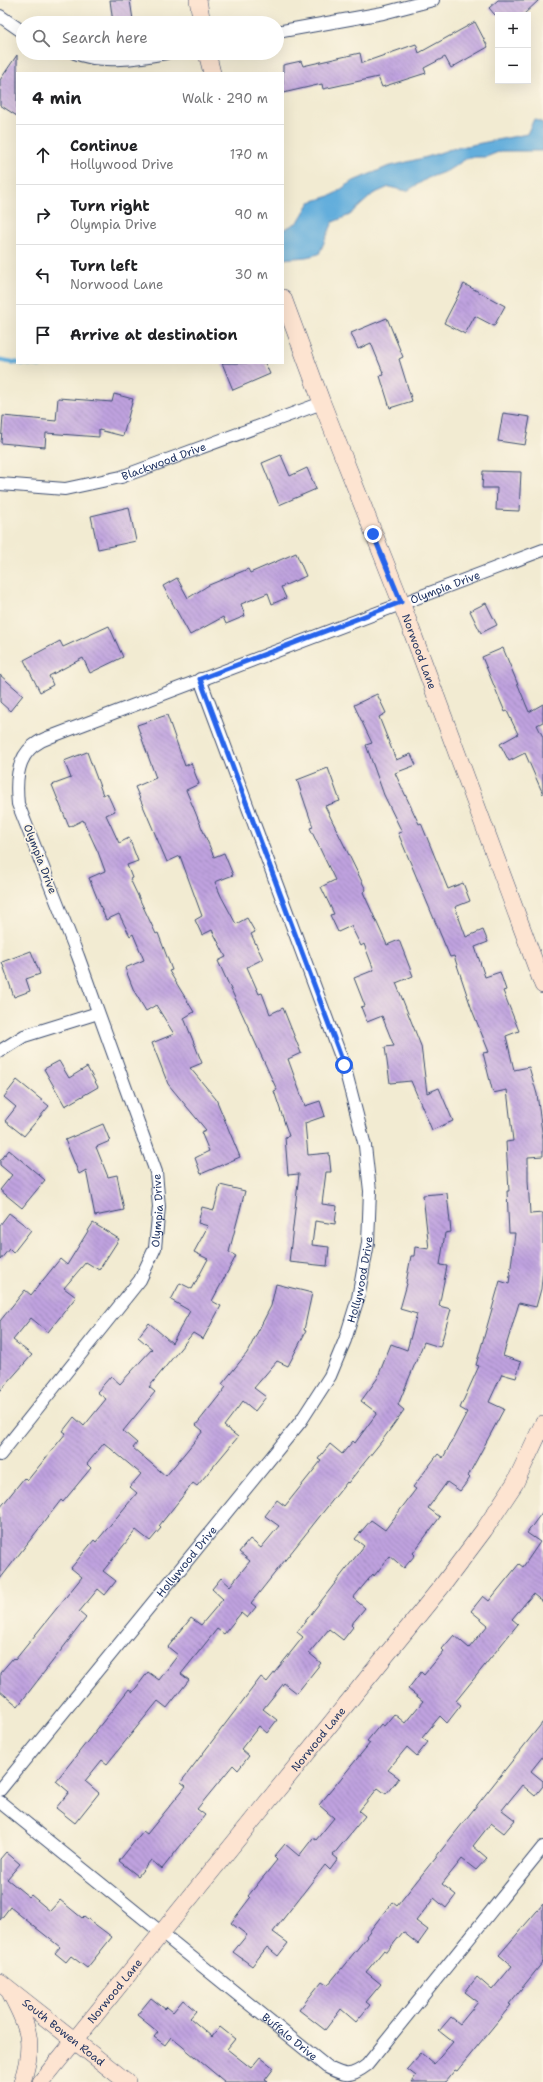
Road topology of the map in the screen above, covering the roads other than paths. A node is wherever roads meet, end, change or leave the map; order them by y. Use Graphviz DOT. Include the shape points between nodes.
graph roads {
  1 [pos="198,0"];
  2 [pos="433,0"];
  3 [pos="0,16"];
  4 [pos="201,16"];
  5 [pos="16,27"];
  6 [pos="284,31"];
  7 [pos="209,60"];
  8 [pos="212,72"];
  9 [pos="284,301"];
  10 [pos="322,403"];
  11 [pos="0,484"];
  12 [pos="543,550"];
  13 [pos="401,602"];
  14 [pos="200,679"];
  15 [pos="543,985"];
  16 [pos="98,1014"];
  17 [pos="0,1051"];
  18 [pos="543,1424"];
  19 [pos="0,1455"];
  20 [pos="0,1790"];
  21 [pos="0,1802"];
  22 [pos="543,1847"];
  23 [pos="162,1933"];
  24 [pos="5,1986"];
  25 [pos="74,2041"];
  26 [pos="22,2082"];
  27 [pos="41,2082"];
  28 [pos="126,2082"];
  1 -- 4 [label="street"];
  2 -- 6 [label="street" via="383,13"];
  3 -- 5 [label="street"];
  7 -- 8 [label="street"];
  9 -- 10 [label="street, Norwood Lane"];
  10 -- 11 [label="street, Blackwood Drive" via="121,477 65,489"];
  10 -- 13 [label="street, Norwood Lane"];
  12 -- 13 [label="street, Olympia Drive"];
  13 -- 14 [label="street, Olympia Drive"];
  13 -- 15 [label="street, Norwood Lane"];
  14 -- 16 [label="street, Olympia Drive" via="50,736 33,746 23,759 16,782 18,804"];
  14 -- 20 [label="street, Hollywood Drive" via="344,1065 365,1146 370,1190 368,1243 345,1340 330,1376 301,1421"];
  16 -- 17 [label="street" via="24,1036"];
  16 -- 19 [label="street, Olympia Drive" via="156,1172 159,1207 155,1248 140,1280"];
  18 -- 23 [label="street, Norwood Lane" via="515,1483 484,1530 442,1586"];
  21 -- 23 [label="street, Buffalo Drive"];
  22 -- 23 [label="street, Buffalo Drive" via="371,2061 355,2074 344,2075 327,2067"];
  23 -- 25 [label="street, Norwood Lane"];
  24 -- 25 [label="street, South Bowen Road"];
  24 -- 26 [label="street" via="26,2024 30,2045"];
  25 -- 27 [label="street, Norwood Lane"];
  25 -- 28 [label="street, South Bowen Road"];
}
